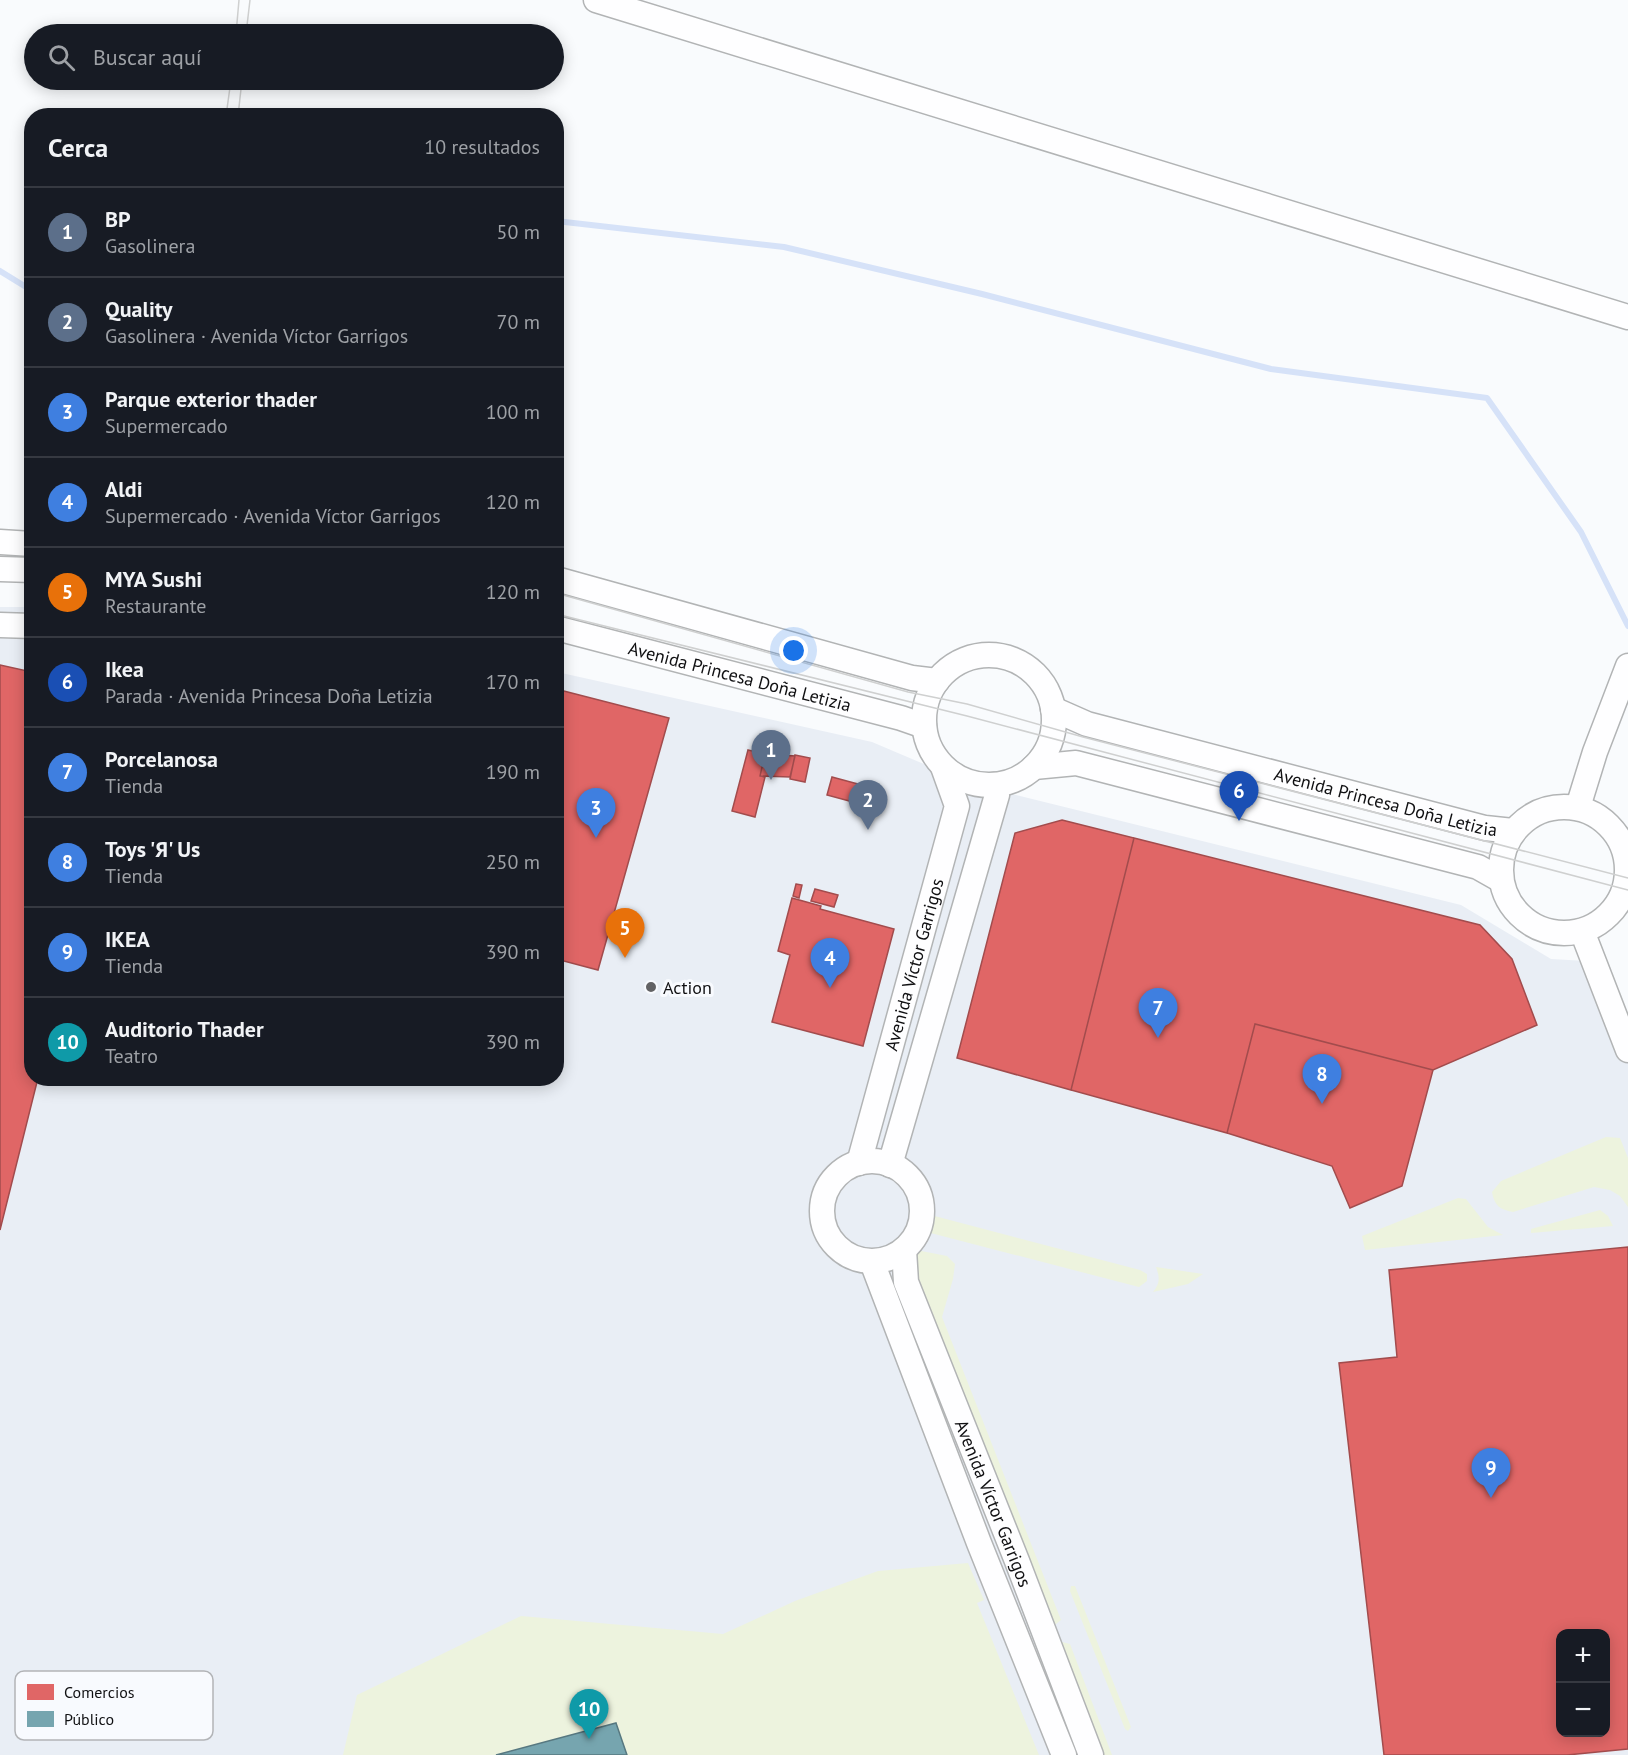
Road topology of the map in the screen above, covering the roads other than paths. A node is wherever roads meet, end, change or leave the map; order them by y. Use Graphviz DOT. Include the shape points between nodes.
graph roads {
  1 [pos="596,0"];
  2 [pos="1628,317"];
  3 [pos="0,542"];
  4 [pos="24,544"];
  5 [pos="0,568"];
  6 [pos="24,570"];
  7 [pos="564,581"];
  8 [pos="0,626"];
  9 [pos="24,626"];
  10 [pos="564,630"];
  11 [pos="1628,666"];
  12 [pos="937,681"];
  13 [pos="1053,709"];
  14 [pos="924,726"];
  15 [pos="943,767"];
  16 [pos="1034,767"];
  17 [pos="994,785"];
  18 [pos="1578,807"];
  19 [pos="1513,831"];
  20 [pos="1627,858"];
  21 [pos="1501,880"];
  22 [pos="1620,914"];
  23 [pos="1582,931"];
  24 [pos="1628,1050"];
  25 [pos="859,1163"];
  26 [pos="891,1165"];
  27 [pos="904,1250"];
  28 [pos="872,1262"];
  29 [pos="1064,1755"];
  30 [pos="1091,1755"];
  1 -- 2 [label="street"];
  3 -- 4 [label="street"];
  5 -- 6 [label="street"];
  7 -- 12 [label="street" via="912,678"];
  8 -- 9 [label="street"];
  10 -- 14 [label="street, Avenida Princesa Doña Letizia"];
  11 -- 18 [label="street"];
  12 -- 13 [label="street" via="948,669 969,658 992,655 1014,660 1034,673"];
  12 -- 14 [label="street" via="926,702"];
  13 -- 16 [label="street" via="1052,734 1046,752"];
  13 -- 19 [label="street, Avenida Princesa Doña Letizia" via="1087,724 1485,828"];
  14 -- 15 [label="street" via="929,748"];
  15 -- 17 [label="street" via="971,784"];
  15 -- 25 [label="street, Avenida Víctor Garrigos" via="957,806"];
  16 -- 17 [label="street" via="1015,780"];
  16 -- 21 [label="street" via="1076,763 1478,867"];
  17 -- 26 [label="street, Avenida Víctor Garrigos" via="998,795"];
  18 -- 19 [label="street" via="1554,806 1531,815"];
  18 -- 20 [label="street" via="1600,817 1617,834"];
  19 -- 21 [label="street" via="1502,854"];
  20 -- 22 [label="street"];
  21 -- 23 [label="street" via="1506,898 1530,924 1546,931"];
  22 -- 23 [label="street"];
  23 -- 24 [label="street"];
  25 -- 26 [label="street" via="876,1161"];
  25 -- 28 [label="street" via="843,1171 831,1184 823,1204 823,1221 829,1237 841,1250"];
  26 -- 27 [label="street" via="911,1180 922,1204 916,1236"];
  27 -- 28 [label="street"];
  27 -- 30 [label="street, Avenida Víctor Garrigos" via="906,1282"];
  28 -- 29 [label="street, Avenida Víctor Garrigos"];
}
